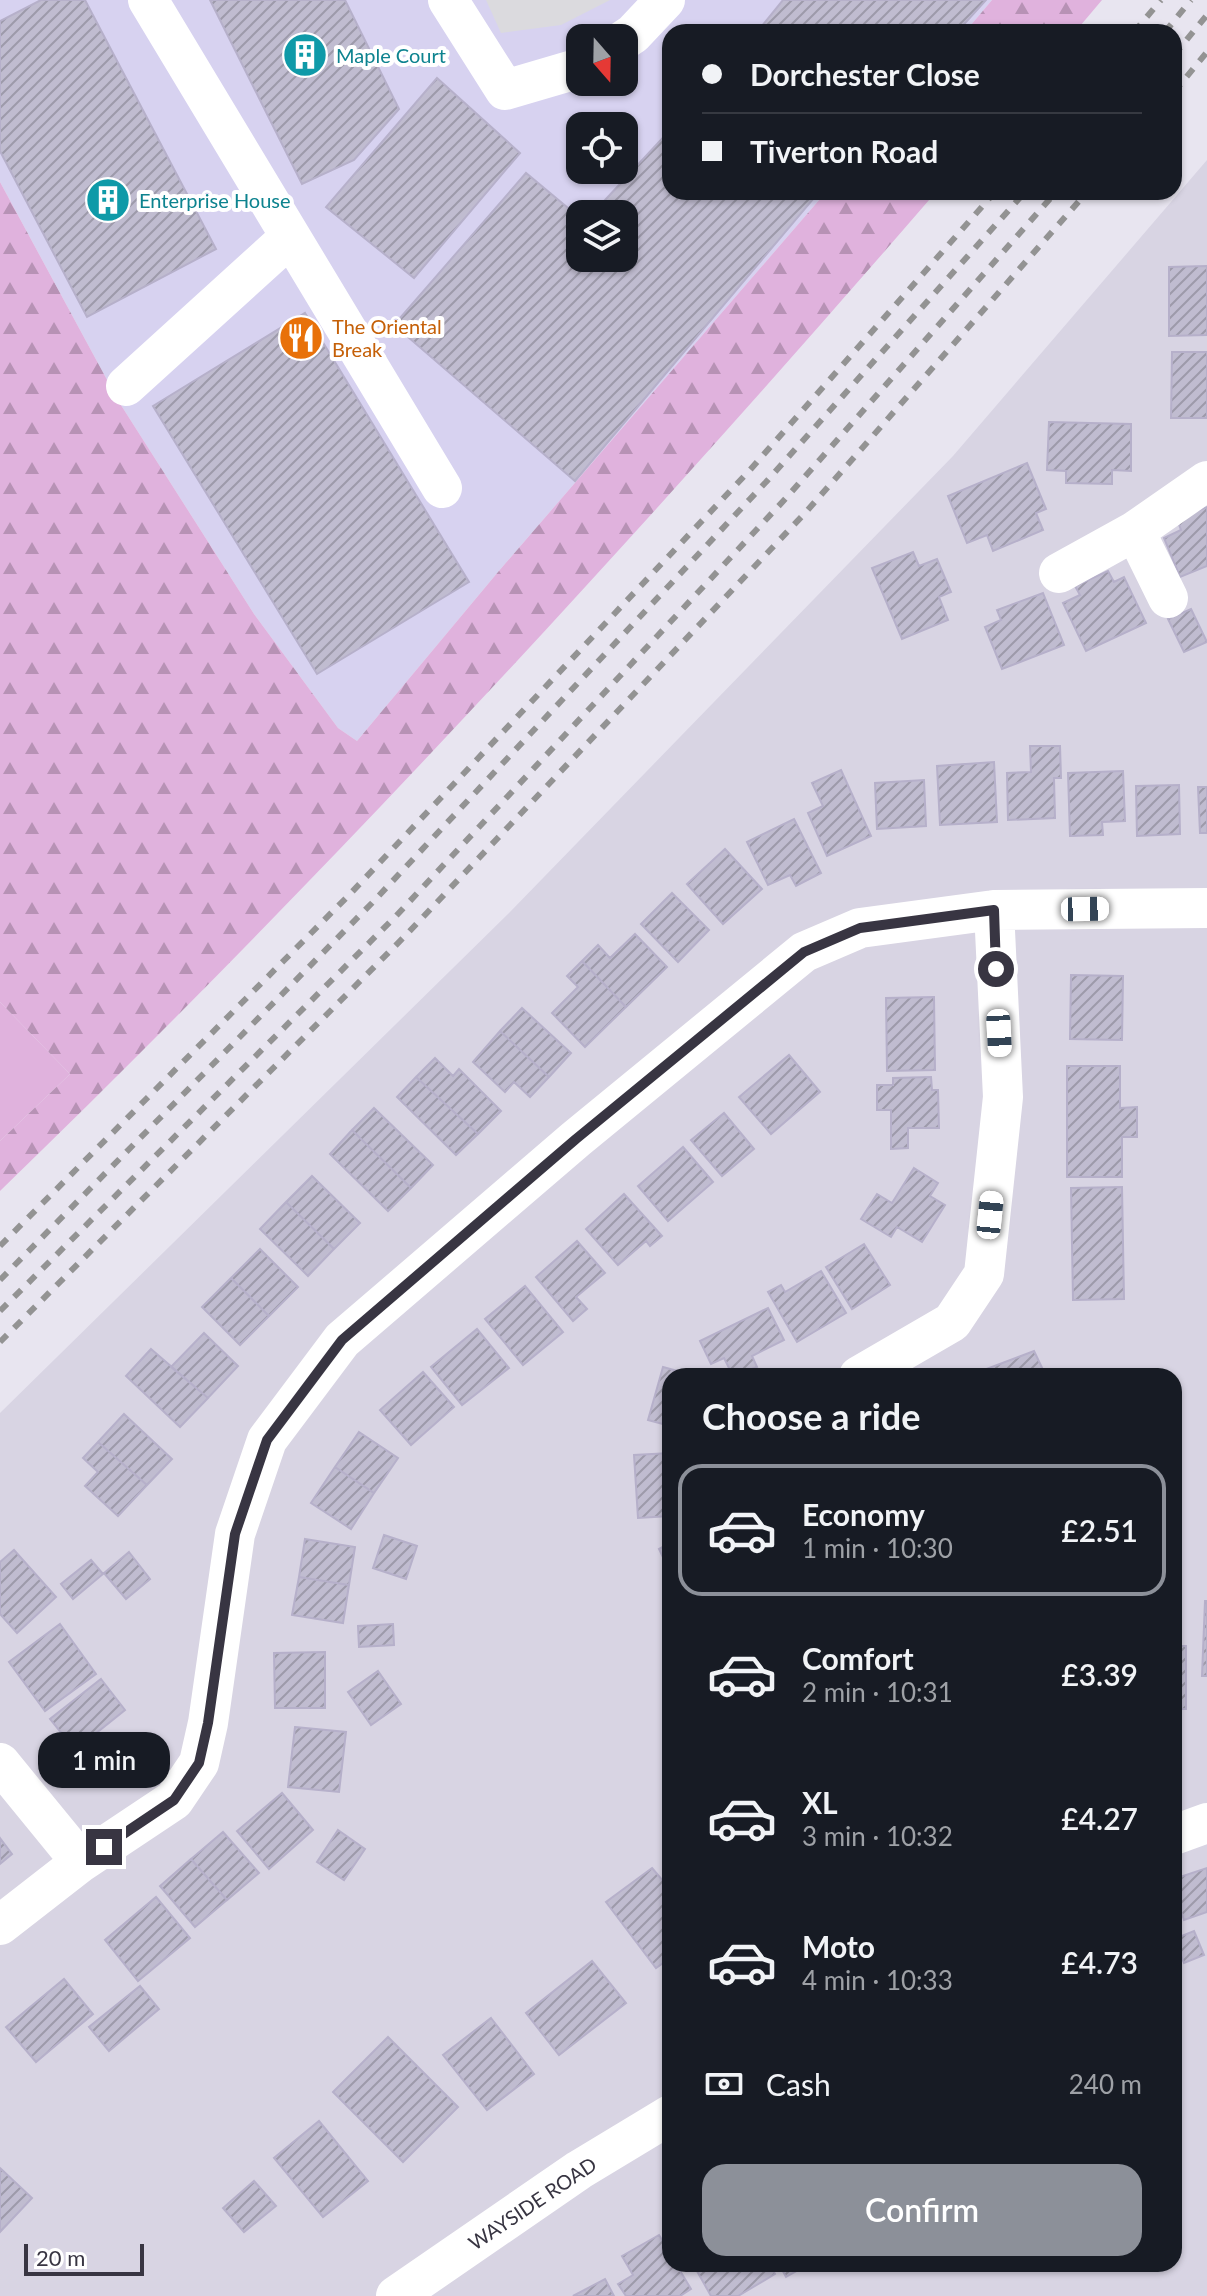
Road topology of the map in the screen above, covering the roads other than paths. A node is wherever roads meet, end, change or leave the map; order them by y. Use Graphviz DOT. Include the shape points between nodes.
graph roads {
  1 [pos="148,0"];
  2 [pos="448,0"];
  3 [pos="566,72"];
  4 [pos="289,238"];
  5 [pos="126,386"];
  6 [pos="1207,481"];
  7 [pos="442,488"];
  8 [pos="1135,531"];
  9 [pos="1059,573"];
  10 [pos="1168,598"];
  11 [pos="1207,908"];
  12 [pos="994,910"];
  13 [pos="873,1368"];
  14 [pos="0,1763"];
  15 [pos="1207,1823"];
  16 [pos="1182,1832"];
  17 [pos="81,1862"];
  18 [pos="0,1925"];
  19 [pos="662,2120"];
  20 [pos="396,2296"];
  1 -- 4 [label="street"];
  2 -- 3 [label="street" via="505,90"];
  4 -- 5 [label="street"];
  4 -- 7 [label="street"];
  6 -- 8 [label="street"];
  8 -- 9 [label="street"];
  8 -- 10 [label="street"];
  11 -- 12 [label="street"];
  12 -- 13 [label="street" via="1003,1097 984,1274 952,1322"];
  12 -- 17 [label="street" via="860,928 804,952 342,1340 262,1453 235,1534 199,1763 174,1800"];
  14 -- 17 [label="street"];
  15 -- 16 [label="street"];
  17 -- 18 [label="street"];
  19 -- 20 [label="street, WAYSIDE ROAD" via="579,2170"];
}
